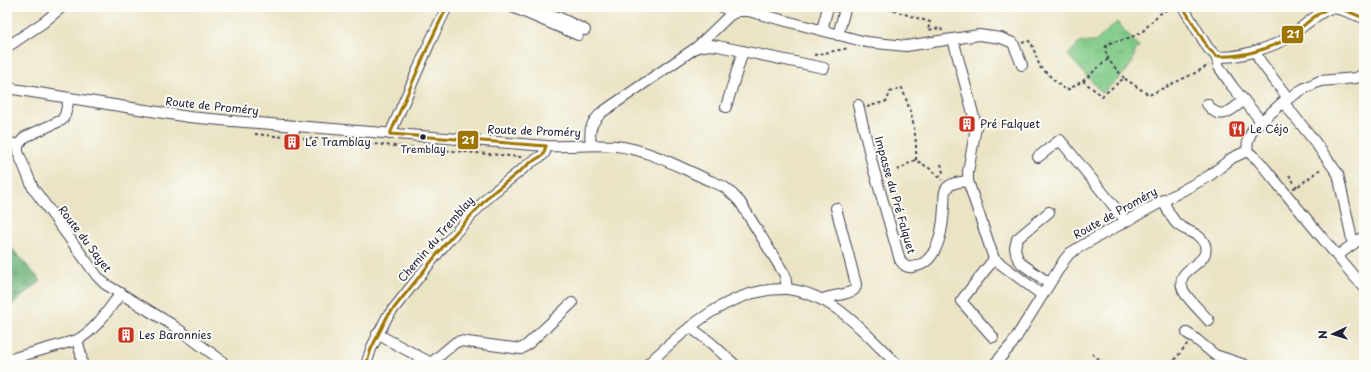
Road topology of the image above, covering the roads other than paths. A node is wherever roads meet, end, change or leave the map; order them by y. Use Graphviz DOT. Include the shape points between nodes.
graph roads {
  1 [pos="62,7"];
  2 [pos="447,7"];
  3 [pos="512,7"];
  4 [pos="530,7"];
  5 [pos="722,7"];
  6 [pos="828,7"];
  7 [pos="839,7"];
  8 [pos="1183,7"];
  9 [pos="1331,8"];
  10 [pos="734,13"];
  11 [pos="1364,18"];
  12 [pos="822,30"];
  13 [pos="838,35"];
  14 [pos="948,39"];
  15 [pos="7,47"];
  16 [pos="697,47"];
  17 [pos="743,51"];
  18 [pos="1255,51"];
  19 [pos="1216,56"];
  20 [pos="1022,65"];
  21 [pos="824,68"];
  22 [pos="1364,74"];
  23 [pos="7,88"];
  24 [pos="69,99"];
  25 [pos="1244,100"];
  26 [pos="1286,100"];
  27 [pos="1206,104"];
  28 [pos="726,107"];
  29 [pos="858,107"];
  30 [pos="1262,121"];
  31 [pos="294,126"];
  32 [pos="390,134"];
  33 [pos="293,138"];
  34 [pos="7,142"];
  35 [pos="18,144"];
  36 [pos="591,145"];
  37 [pos="546,146"];
  38 [pos="1247,150"];
  39 [pos="1038,157"];
  40 [pos="968,181"];
  41 [pos="1163,200"];
  42 [pos="836,208"];
  43 [pos="1049,212"];
  44 [pos="1126,221"];
  45 [pos="1364,236"];
  46 [pos="1353,244"];
  47 [pos="1337,256"];
  48 [pos="994,259"];
  49 [pos="1049,283"];
  50 [pos="1364,287"];
  51 [pos="787,290"];
  52 [pos="121,293"];
  53 [pos="1042,295"];
  54 [pos="822,300"];
  55 [pos="572,303"];
  56 [pos="1209,321"];
  57 [pos="690,327"];
  58 [pos="377,334"];
  59 [pos="1190,335"];
  60 [pos="993,337"];
  61 [pos="77,340"];
  62 [pos="7,360"];
  63 [pos="430,364"];
  64 [pos="82,365"];
  65 [pos="224,365"];
  66 [pos="366,365"];
  67 [pos="647,365"];
  68 [pos="735,365"];
  69 [pos="898,365"];
  70 [pos="994,365"];
  71 [pos="1245,365"];
  1 -- 15 [label="street"];
  2 -- 32 [label="street"];
  3 -- 4 [label="street" via="582,33 560,18"];
  5 -- 10 [label="street"];
  6 -- 12 [label="street"];
  7 -- 13 [label="street" via="845,9"];
  8 -- 19 [label="street" via="1208,48"];
  9 -- 11 [label="street"];
  9 -- 18 [label="street" via="1289,37"];
  10 -- 12 [label="street" via="748,11"];
  10 -- 16 [label="street"];
  12 -- 13 [label="street"];
  13 -- 14 [label="street" via="866,42 906,46"];
  14 -- 20 [label="street" via="979,35 1011,41"];
  14 -- 40 [label="street" via="976,127"];
  16 -- 17 [label="street" via="710,45"];
  16 -- 36 [label="street" via="601,113 592,124"];
  17 -- 21 [label="street"];
  17 -- 28 [label="street"];
  18 -- 19 [label="street" via="1228,57"];
  18 -- 26 [label="street"];
  19 -- 25 [label="street" via="1219,67"];
  22 -- 26 [label="street" via="1356,78 1313,83"];
  23 -- 24 [label="street, Route de Proméry"];
  24 -- 31 [label="street, Route de Proméry" via="189,117"];
  24 -- 35 [label="street" via="62,120 22,139"];
  25 -- 27 [label="street" via="1226,114 1213,111"];
  25 -- 30 [label="street"];
  26 -- 30 [label="street"];
  26 -- 46 [label="street" via="1338,174"];
  29 -- 40 [label="street, Impasse du Pré Falquet" via="900,260 906,266 920,265 934,254 943,218 944,196 953,183"];
  30 -- 38 [label="street" via="1250,134"];
  31 -- 32 [label="street, Route de Proméry"];
  31 -- 33 [label="street"];
  32 -- 37 [label="street, Route de Proméry"];
  34 -- 35 [label="street"];
  35 -- 52 [label="street, Route du Sayet" via="18,152 36,193 97,276"];
  36 -- 37 [label="street, Route de Proméry"];
  36 -- 51 [label="street, Route de Proméry" via="617,146 637,151 679,166 724,187 740,202 785,276"];
  37 -- 58 [label="street, Chemin du Tremblay" via="543,155 490,195 446,243 402,297"];
  38 -- 41 [label="street, Route de Proméry" via="1209,176"];
  38 -- 47 [label="street"];
  39 -- 44 [label="street" via="1060,140"];
  40 -- 48 [label="street"];
  41 -- 44 [label="street, Route de Proméry"];
  41 -- 56 [label="street" via="1176,224 1199,236 1206,247 1203,258 1184,274 1181,283 1184,292"];
  42 -- 54 [label="street" via="856,284 851,292"];
  43 -- 49 [label="street" via="1017,239 1016,248 1017,257 1022,264"];
  44 -- 49 [label="street, Route de Proméry" via="1070,253"];
  45 -- 46 [label="street"];
  46 -- 47 [label="street"];
  47 -- 50 [label="street"];
  48 -- 53 [label="street"];
  48 -- 60 [label="street" via="960,301"];
  49 -- 53 [label="street, Route de Proméry"];
  51 -- 54 [label="street" via="804,292"];
  51 -- 57 [label="street" via="767,290 747,295 713,311"];
  52 -- 61 [label="street" via="94,328"];
  52 -- 65 [label="street, Route du Sayet" via="171,324 221,360"];
  53 -- 70 [label="street, Route de Proméry" via="1012,344"];
  54 -- 69 [label="street" via="840,310"];
  55 -- 63 [label="street" via="521,349 460,341"];
  57 -- 67 [label="street"];
  57 -- 68 [label="street"];
  58 -- 63 [label="street"];
  58 -- 66 [label="street, Chemin du Tremblay"];
  59 -- 71 [label="street" via="1215,355"];
  61 -- 62 [label="street"];
  61 -- 64 [label="street"];
}
